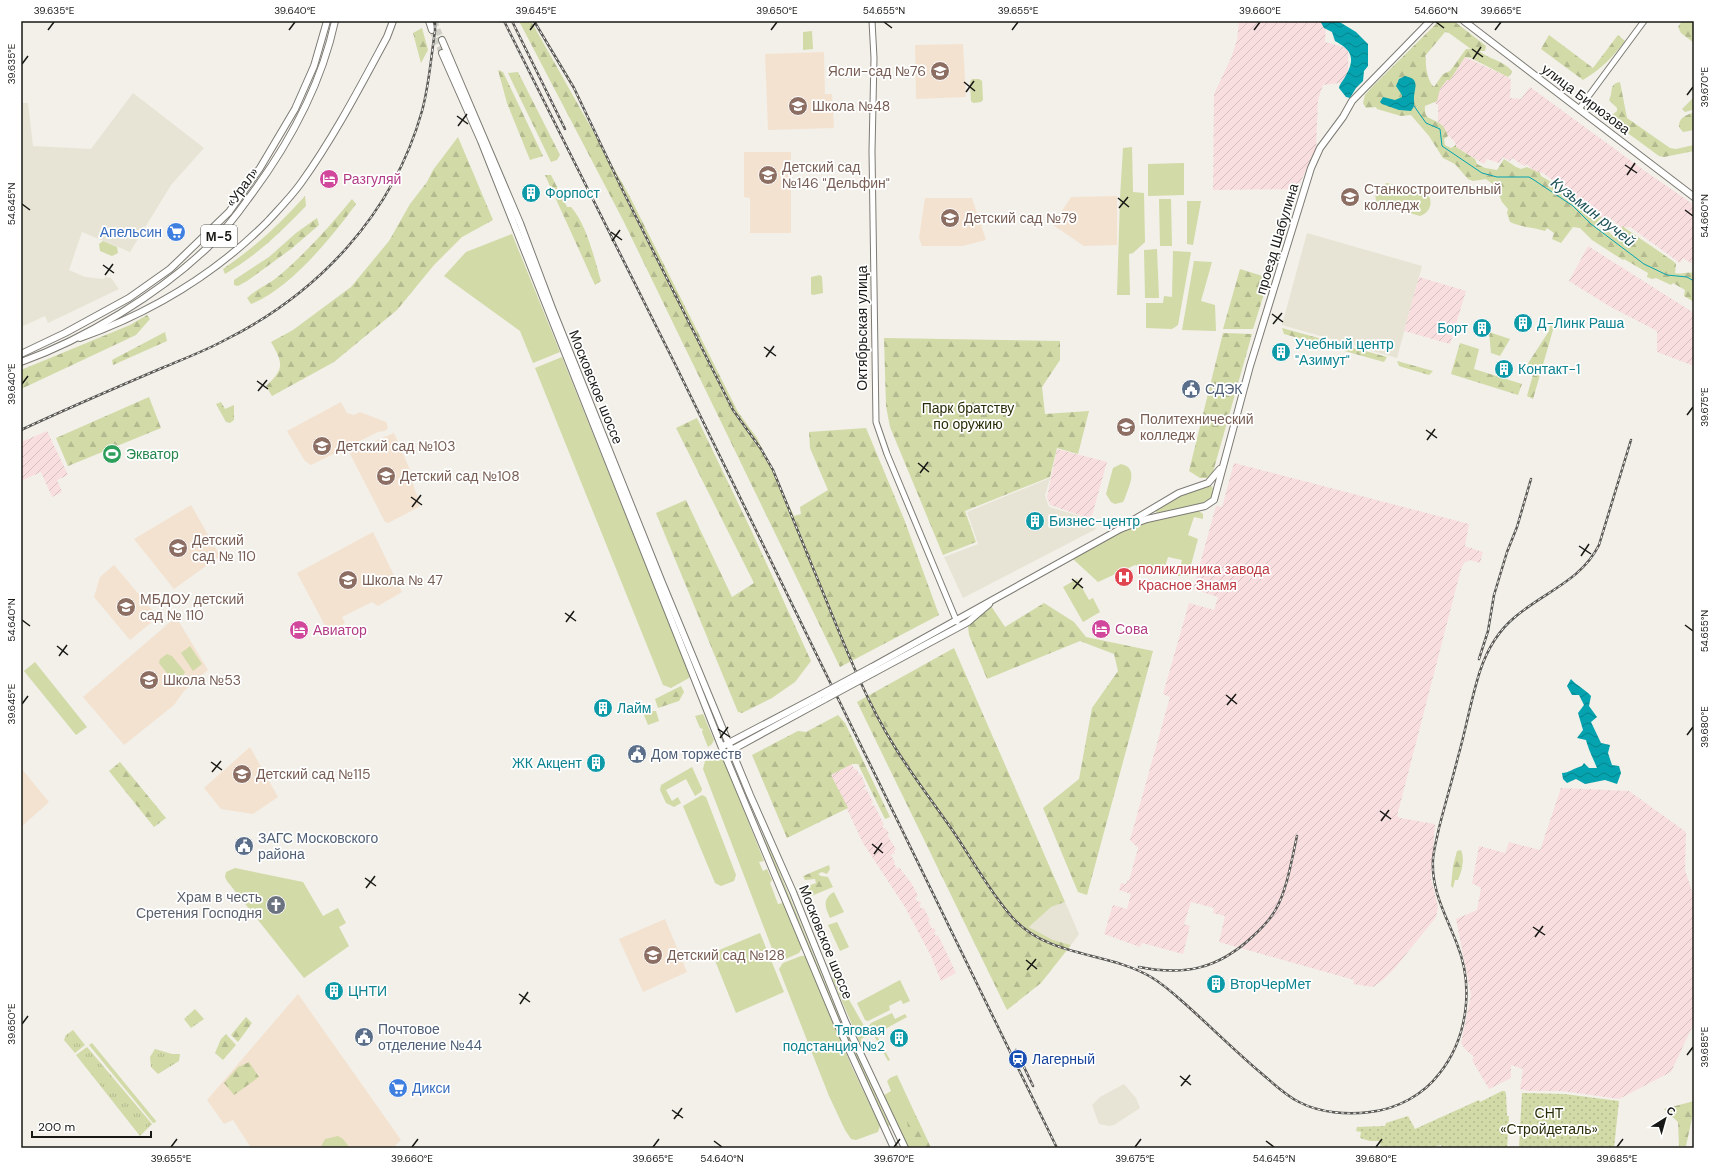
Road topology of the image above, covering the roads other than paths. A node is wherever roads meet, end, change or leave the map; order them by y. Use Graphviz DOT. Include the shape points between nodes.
graph roads {
  1 [pos="327,21"];
  2 [pos="335,21"];
  3 [pos="393,21"];
  4 [pos="429,21"];
  5 [pos="872,21"];
  6 [pos="1421,21"];
  7 [pos="1430,21"];
  8 [pos="1464,21"];
  9 [pos="1644,21"];
  10 [pos="1422,28"];
  11 [pos="432,30"];
  12 [pos="442,40"];
  13 [pos="442,53"];
  14 [pos="1580,109"];
  15 [pos="1694,197"];
  16 [pos="60,346"];
  17 [pos="21,354"];
  18 [pos="21,362"];
  19 [pos="1223,466"];
  20 [pos="1208,483"];
  21 [pos="1217,488"];
  22 [pos="1120,529"];
  23 [pos="996,598"];
  24 [pos="956,619"];
  25 [pos="959,627"];
  26 [pos="873,669"];
  27 [pos="728,743"];
  28 [pos="722,746"];
  29 [pos="731,750"];
  30 [pos="724,753"];
  31 [pos="894,1148"];
  32 [pos="904,1148"];
  1 -- 17 [label="main road, «Урал» / М-5" via="314,66 295,109 230,212 170,270 129,298"];
  2 -- 16 [label="main road, «Урал» / М-5" via="303,113 264,178 231,223 207,248 167,282 130,307"];
  3 -- 16 [label="main road" via="387,37 330,140 301,183 245,243 196,281 145,311"];
  4 -- 11 [label="main road"];
  5 -- 24 [label="main road, Октябрьская улица" via="876,422"];
  6 -- 10 [label="main road"];
  7 -- 10 [label="main road, проезд Шабулина"];
  8 -- 14 [label="main road, улица Бирюзова"];
  9 -- 14 [label="main road"];
  10 -- 19 [label="main road, проезд Шабулина" via="1352,101 1320,148 1311,168 1263,323"];
  12 -- 27 [label="main road, Московское шоссе" via="520,224"];
  13 -- 28 [label="main road, Московское шоссе" via="481,141"];
  14 -- 15 [label="main road, улица Бирюзова"];
  16 -- 18 [label="main road, «Урал» / М-5"];
  19 -- 20 [label="main road"];
  19 -- 21 [label="main road, проезд Шабулина"];
  20 -- 21 [label="main road" via="1214,484"];
  20 -- 22 [label="main road" via="1179,493"];
  21 -- 22 [label="main road, проезд Шабулина" via="1214,500 1205,506 1148,519"];
  22 -- 23 [label="main road"];
  23 -- 24 [label="main road"];
  23 -- 25 [label="main road"];
  24 -- 25 [label="main road, Октябрьская улица"];
  24 -- 26 [label="main road"];
  25 -- 26 [label="main road"];
  26 -- 27 [label="main road, bridge"];
  26 -- 29 [label="main road, bridge" via="825,699"];
  27 -- 28 [label="main road"];
  27 -- 29 [label="main road, Московское шоссе"];
  28 -- 30 [label="main road, Московское шоссе"];
  29 -- 30 [label="main road"];
  29 -- 32 [label="main road, Московское шоссе" via="793,892 845,1021"];
  30 -- 31 [label="main road, Московское шоссе" via="836,1021"];
}
